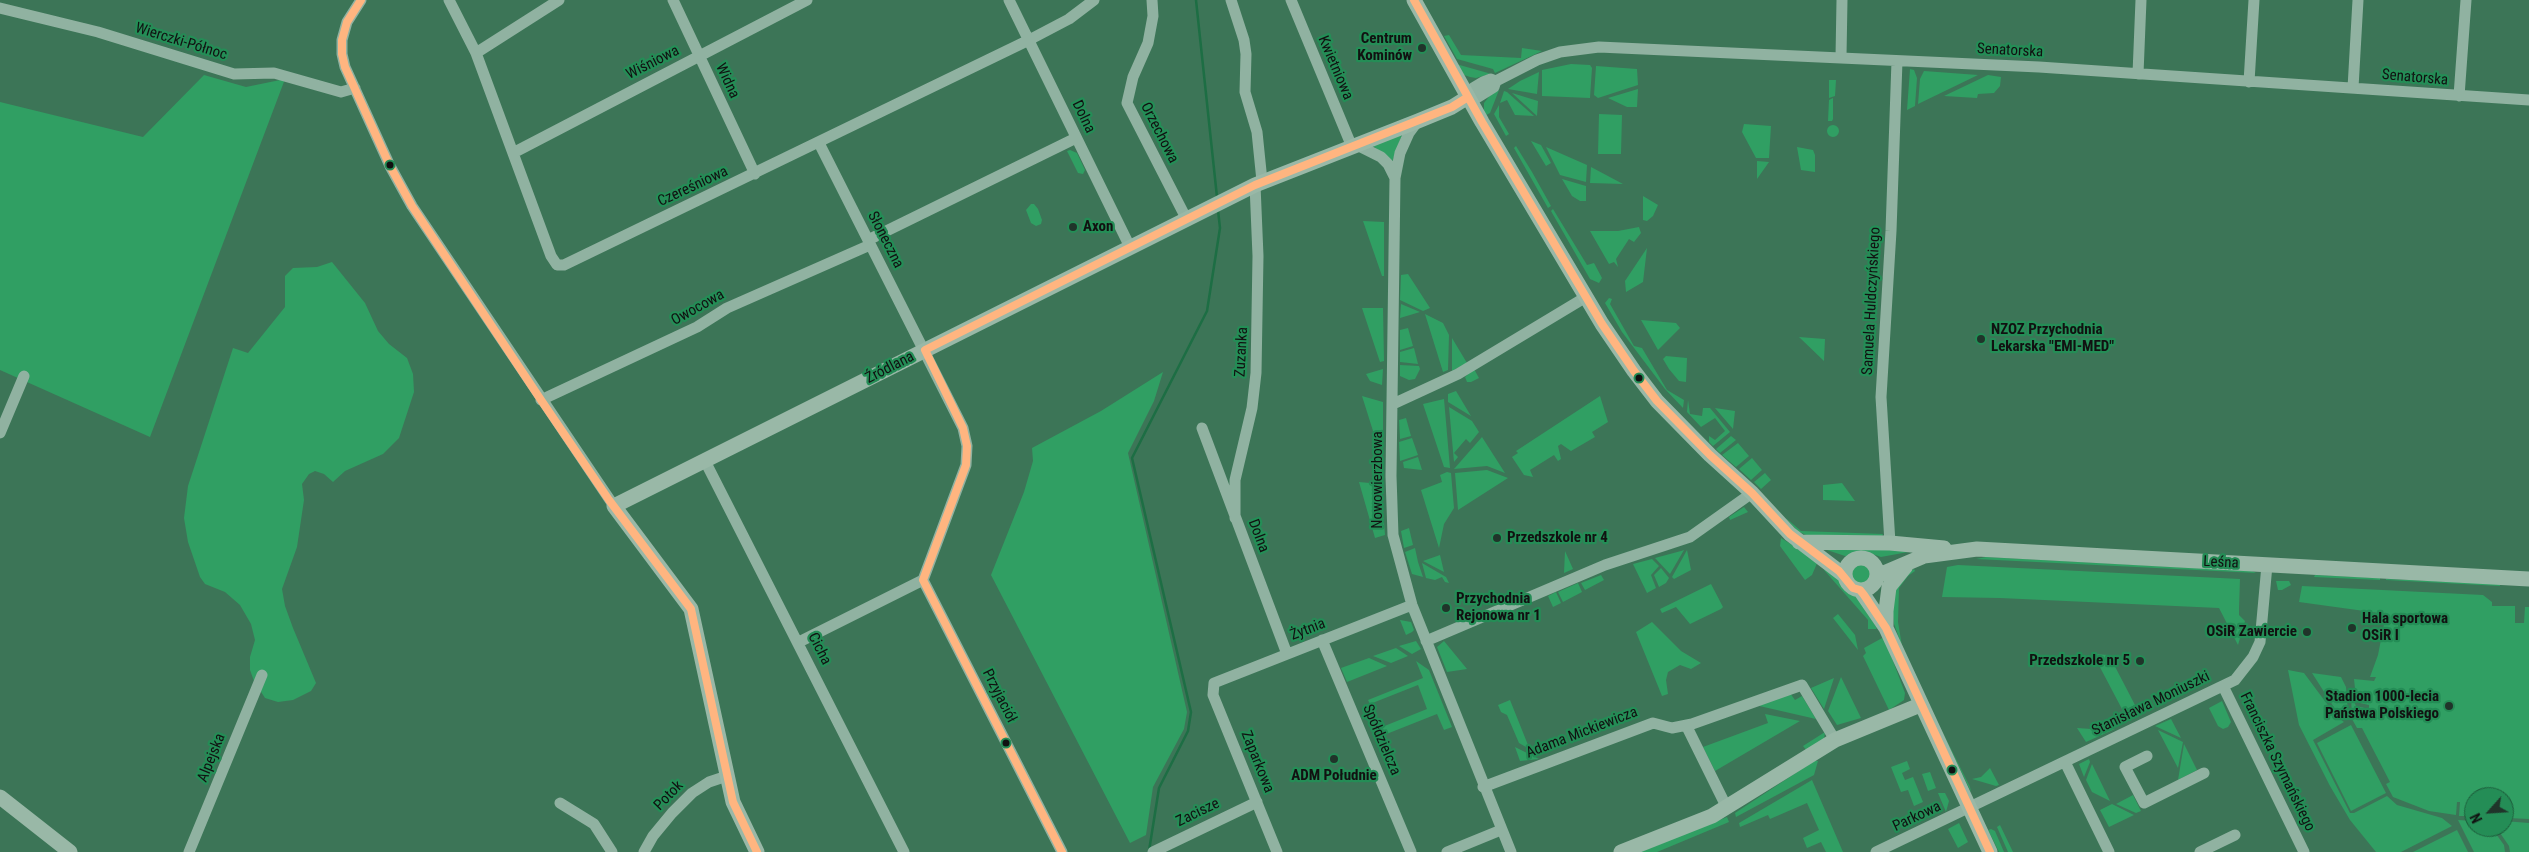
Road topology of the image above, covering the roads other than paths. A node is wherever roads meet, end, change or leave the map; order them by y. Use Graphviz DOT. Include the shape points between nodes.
graph roads {
  1 [pos="361,0"];
  2 [pos="449,0"];
  3 [pos="559,0"];
  4 [pos="673,0"];
  5 [pos="807,0"];
  6 [pos="1009,0"];
  7 [pos="1094,0"];
  8 [pos="1152,0"];
  9 [pos="1232,0"];
  10 [pos="1291,0"];
  11 [pos="1414,0"];
  12 [pos="1842,0"];
  13 [pos="2142,0"];
  14 [pos="2254,0"];
  15 [pos="2358,0"];
  16 [pos="2466,0"];
  17 [pos="0,8"];
  18 [pos="1028,40"];
  19 [pos="476,53"];
  20 [pos="699,56"];
  21 [pos="1841,57"];
  22 [pos="1897,61"];
  23 [pos="2138,74"];
  24 [pos="1458,80"];
  25 [pos="1496,81"];
  26 [pos="1483,82"];
  27 [pos="2249,82"];
  28 [pos="355,88"];
  29 [pos="2352,88"];
  30 [pos="2459,96"];
  31 [pos="1468,97"];
  32 [pos="2529,100"];
  33 [pos="1418,121"];
  34 [pos="1076,138"];
  35 [pos="819,143"];
  36 [pos="1354,146"];
  37 [pos="513,152"];
  38 [pos="755,174"];
  39 [pos="1395,178"];
  40 [pos="1258,183"];
  41 [pos="1186,218"];
  42 [pos="869,242"];
  43 [pos="1130,247"];
  44 [pos="1586,297"];
  45 [pos="925,350"];
  46 [pos="24,376"];
  47 [pos="541,400"];
  48 [pos="1393,404"];
  49 [pos="1202,428"];
  50 [pos="0,433"];
  51 [pos="704,461"];
  52 [pos="1752,493"];
  53 [pos="614,506"];
  54 [pos="1235,518"];
  55 [pos="1799,542"];
  56 [pos="1890,543"];
  57 [pos="1956,550"];
  58 [pos="1813,551"];
  59 [pos="1851,561"];
  60 [pos="1912,561"];
  61 [pos="2267,565"];
  62 [pos="1845,576"];
  63 [pos="1871,578"];
  64 [pos="2529,579"];
  65 [pos="923,580"];
  66 [pos="1412,605"];
  67 [pos="1886,628"];
  68 [pos="1322,640"];
  69 [pos="1426,640"];
  70 [pos="799,642"];
  71 [pos="1287,654"];
  72 [pos="262,675"];
  73 [pos="1214,683"];
  74 [pos="2223,686"];
  75 [pos="1920,705"];
  76 [pos="1686,725"];
  77 [pos="1835,740"];
  78 [pos="2147,756"];
  79 [pos="2065,762"];
  80 [pos="2204,773"];
  81 [pos="727,776"];
  82 [pos="1483,787"];
  83 [pos="0,797"];
  84 [pos="1257,802"];
  85 [pos="560,803"];
  86 [pos="1727,808"];
  87 [pos="1970,809"];
  88 [pos="1501,830"];
  89 [pos="2235,835"];
  90 [pos="1156,851"];
  91 [pos="70,852"];
  92 [pos="189,852"];
  93 [pos="612,852"];
  94 [pos="644,852"];
  95 [pos="757,852"];
  96 [pos="904,852"];
  97 [pos="1062,852"];
  98 [pos="1277,852"];
  99 [pos="1411,852"];
  100 [pos="1447,852"];
  101 [pos="1511,852"];
  102 [pos="1621,852"];
  103 [pos="1876,852"];
  104 [pos="1990,852"];
  105 [pos="2108,852"];
  106 [pos="2200,852"];
  107 [pos="2304,852"];
  1 -- 28 [label="street" via="347,22 342,40 345,67"];
  2 -- 19 [label="street, Czereśniowa"];
  3 -- 19 [label="street"];
  4 -- 20 [label="street, Widna"];
  5 -- 20 [label="street, Wiśniowa"];
  6 -- 18 [label="street, Dolna"];
  7 -- 18 [label="street, Czereśniowa" via="1069,19"];
  8 -- 41 [label="street, Orzechowa" via="1153,16 1148,42 1127,95 1127,103"];
  9 -- 40 [label="street, Zuzanka" via="1246,54 1245,92 1257,132"];
  10 -- 36 [label="street, Kwietniowa"];
  11 -- 24 [label="street"];
  12 -- 21 [label="street"];
  13 -- 23 [label="street"];
  14 -- 27 [label="street"];
  15 -- 29 [label="street"];
  16 -- 30 [label="street"];
  17 -- 28 [label="street, Wierczki-Północ" via="98,32 234,74 274,73 341,92"];
  18 -- 34 [label="street, Dolna"];
  18 -- 35 [label="street, Czereśniowa"];
  19 -- 37 [label="street, Czereśniowa"];
  20 -- 37 [label="street, Wiśniowa"];
  20 -- 38 [label="street, Widna"];
  21 -- 22 [label="street, Senatorska"];
  21 -- 25 [label="street, Senatorska" via="1591,47 1560,52"];
  22 -- 23 [label="street, Senatorska"];
  22 -- 56 [label="street, Samuela Huldczyńskiego" via="1881,397"];
  23 -- 27 [label="street, Senatorska"];
  24 -- 26 [label="street, Senatorska"];
  24 -- 31 [label="street"];
  25 -- 26 [label="street, Senatorska"];
  25 -- 31 [label="street, Senatorska" via="1494,87 1478,97"];
  26 -- 31 [label="street"];
  27 -- 29 [label="street, Senatorska"];
  28 -- 47 [label="street" via="412,206"];
  29 -- 30 [label="street, Senatorska"];
  30 -- 32 [label="street, Senatorska"];
  31 -- 33 [label="street, Źródlana"];
  31 -- 44 [label="street"];
  33 -- 36 [label="street, Źródlana"];
  33 -- 39 [label="street, Nowowierzbowa" via="1400,153"];
  34 -- 42 [label="street, Owocowa"];
  34 -- 43 [label="street, Dolna"];
  35 -- 38 [label="street, Czereśniowa"];
  35 -- 42 [label="street, Słoneczna"];
  36 -- 39 [label="street" via="1376,153 1385,160"];
  36 -- 40 [label="street, Źródlana"];
  37 -- 38 [label="street, Czereśniowa" via="549,251 557,264 564,265"];
  39 -- 48 [label="street, Nowowierzbowa"];
  40 -- 41 [label="street, Źródlana"];
  40 -- 54 [label="street, Zuzanka" via="1256,373 1252,408 1234,480"];
  41 -- 43 [label="street, Źródlana"];
  42 -- 45 [label="street, Słoneczna"];
  42 -- 47 [label="street, Owocowa" via="727,308 697,328"];
  43 -- 45 [label="street, Źródlana"];
  44 -- 48 [label="street" via="1458,374"];
  44 -- 52 [label="street" via="1622,356 1657,401"];
  45 -- 51 [label="street, Źródlana"];
  45 -- 65 [label="street" via="964,428 967,446 966,465"];
  46 -- 50 [label="street"];
  47 -- 53 [label="street"];
  48 -- 66 [label="street, Nowowierzbowa" via="1390,476 1393,535"];
  49 -- 54 [label="street, Dolna"];
  51 -- 53 [label="street, Źródlana"];
  51 -- 70 [label="street, Cicha"];
  52 -- 55 [label="street"];
  52 -- 69 [label="street" via="1690,537 1605,565"];
  53 -- 81 [label="street" via="691,609"];
  54 -- 71 [label="street, Dolna"];
  55 -- 56 [label="street"];
  55 -- 58 [label="street"];
  56 -- 57 [label="street"];
  57 -- 60 [label="street, Leśna"];
  57 -- 61 [label="street, Leśna"];
  58 -- 59 [label="street"];
  58 -- 62 [label="street"];
  59 -- 62 [label="street"];
  59 -- 63 [label="street" via="1863,558"];
  60 -- 63 [label="street, Leśna"];
  60 -- 67 [label="street" via="1889,587"];
  61 -- 64 [label="street, Leśna"];
  61 -- 74 [label="street, Stanisława Moniuszki" via="2260,642 2240,676"];
  62 -- 63 [label="street" via="1853,588"];
  63 -- 67 [label="street"];
  65 -- 70 [label="street"];
  65 -- 97 [label="street, Przyjaciół"];
  66 -- 68 [label="street, Żytnia"];
  66 -- 69 [label="street, Nowowierzbowa"];
  67 -- 75 [label="street"];
  68 -- 71 [label="street, Żytnia"];
  68 -- 99 [label="street, Spółdzielcza"];
  69 -- 82 [label="street, Nowowierzbowa"];
  70 -- 96 [label="street, Cicha"];
  71 -- 73 [label="street, Żytnia"];
  72 -- 92 [label="street, Alpejska"];
  73 -- 84 [label="street, Zaparkowa" via="1213,695"];
  74 -- 79 [label="street, Stanisława Moniuszki"];
  74 -- 107 [label="street, Franciszka Szymańskiego"];
  75 -- 77 [label="street"];
  75 -- 87 [label="street"];
  76 -- 77 [label="street, Adama Mickiewicza" via="1802,685"];
  76 -- 82 [label="street, Adama Mickiewicza" via="1672,728 1653,723"];
  76 -- 86 [label="street"];
  77 -- 86 [label="street"];
  78 -- 80 [label="street" via="2126,766 2144,803"];
  79 -- 87 [label="street, Stanisława Moniuszki"];
  79 -- 105 [label="street"];
  81 -- 94 [label="street, Potok" via="709,782 687,798 653,836"];
  81 -- 95 [label="street" via="734,802"];
  82 -- 88 [label="street, Nowowierzbowa"];
  83 -- 91 [label="street"];
  84 -- 90 [label="street, Zacisze"];
  84 -- 98 [label="street, Zaparkowa"];
  85 -- 93 [label="street" via="594,824"];
  86 -- 102 [label="street"];
  87 -- 103 [label="street, Parkowa"];
  87 -- 104 [label="street"];
  88 -- 100 [label="street"];
  88 -- 101 [label="street, Nowowierzbowa"];
  89 -- 106 [label="street"];
}
